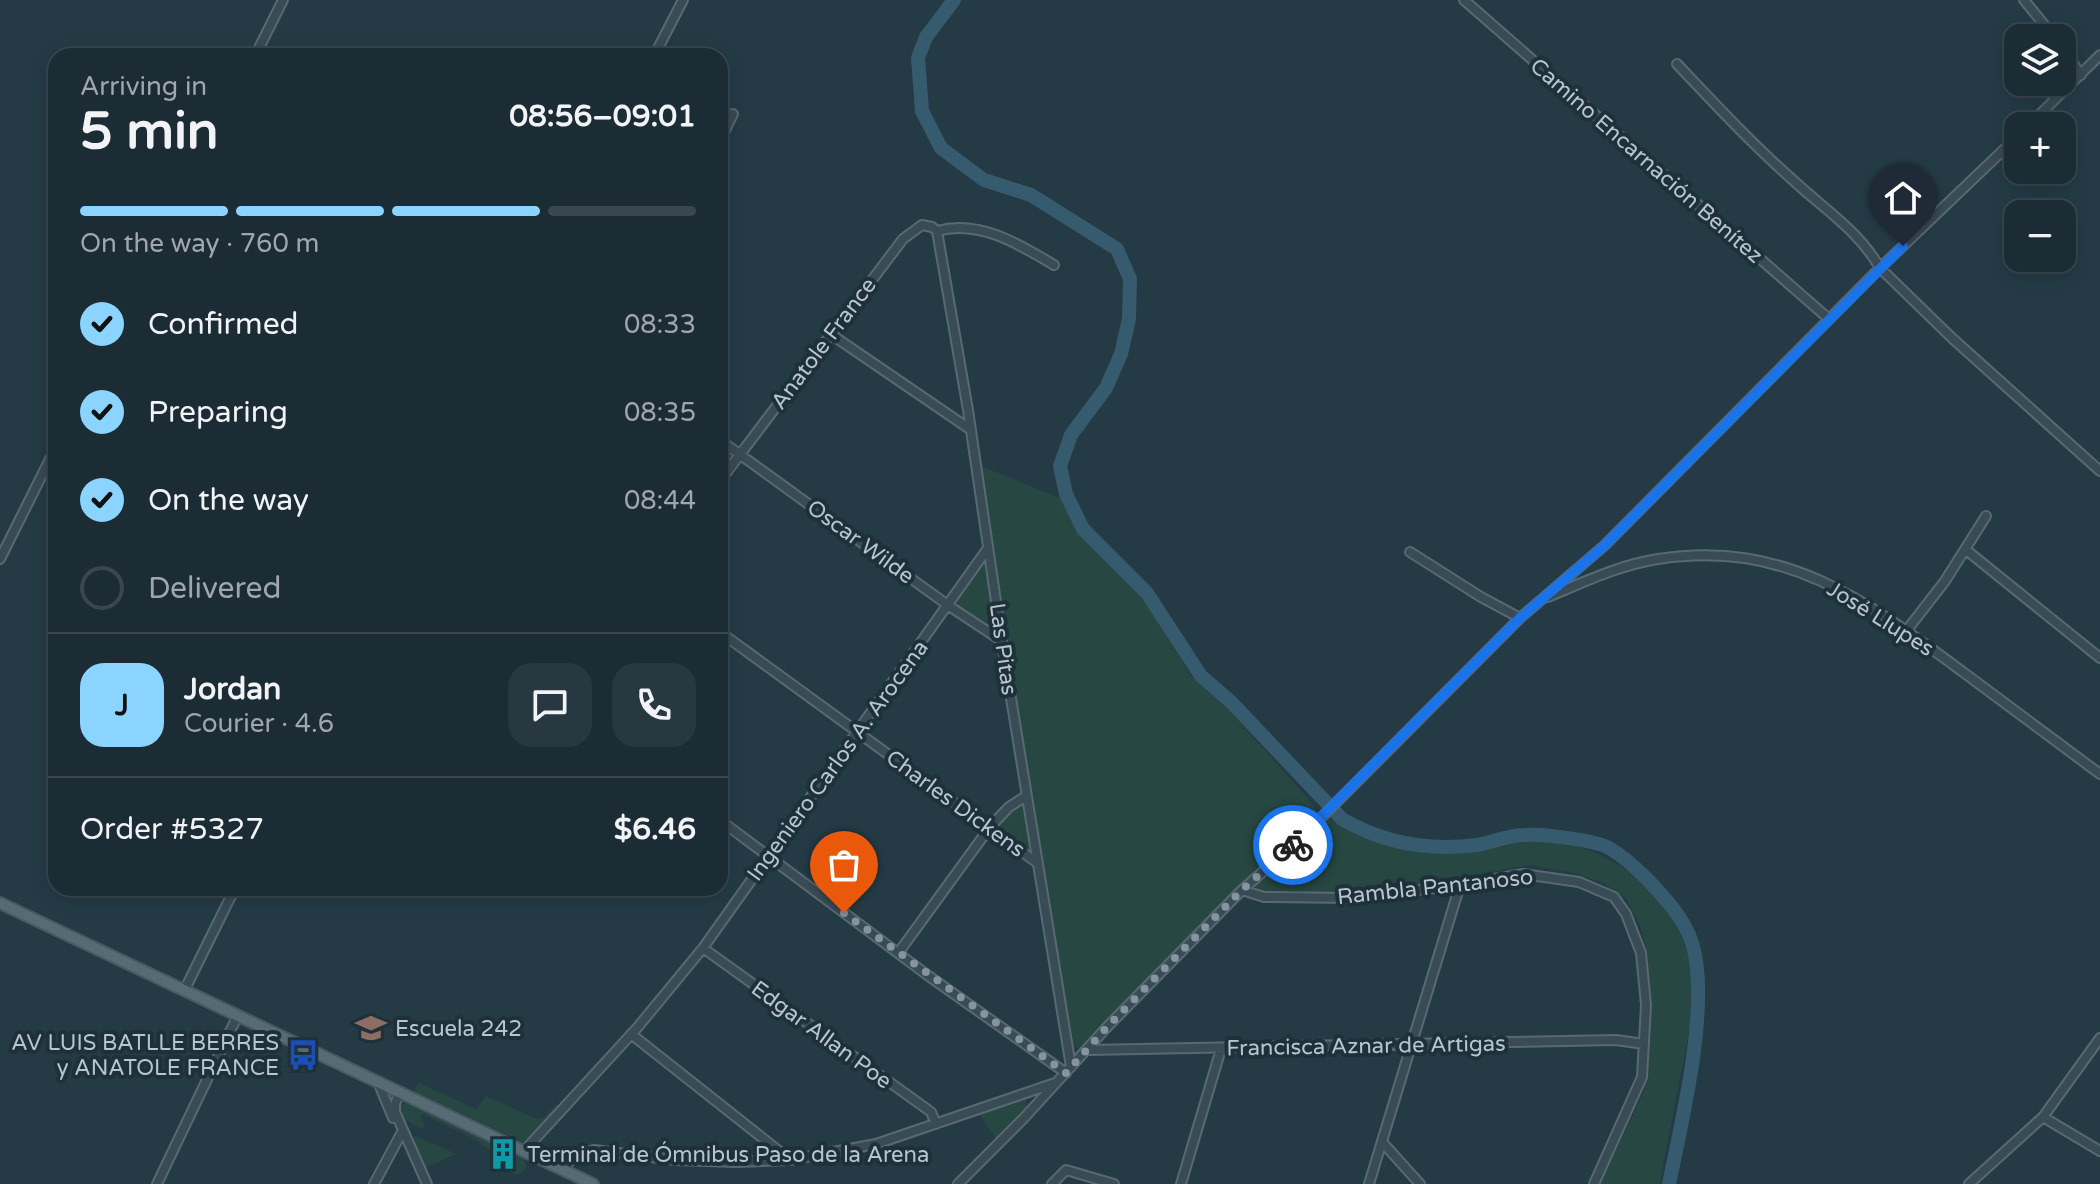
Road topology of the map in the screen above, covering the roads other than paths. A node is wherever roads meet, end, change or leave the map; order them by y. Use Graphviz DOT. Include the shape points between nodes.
graph roads {
  1 [pos="283,0"];
  2 [pos="683,0"];
  3 [pos="1464,0"];
  4 [pos="2024,0"];
  5 [pos="2044,24"];
  6 [pos="259,48"];
  7 [pos="658,48"];
  8 [pos="2100,55"];
  9 [pos="1677,64"];
  10 [pos="2076,68"];
  11 [pos="2081,75"];
  12 [pos="2043,112"];
  13 [pos="733,114"];
  14 [pos="728,124"];
  15 [pos="2004,149"];
  16 [pos="937,231"];
  17 [pos="1054,265"];
  18 [pos="1880,268"];
  19 [pos="1829,319"];
  20 [pos="832,335"];
  21 [pos="971,430"];
  22 [pos="728,445"];
  23 [pos="740,453"];
  24 [pos="48,463"];
  25 [pos="728,470"];
  26 [pos="2100,471"];
  27 [pos="1986,516"];
  28 [pos="988,548"];
  29 [pos="1965,549"];
  30 [pos="1410,552"];
  31 [pos="0,559"];
  32 [pos="1538,602"];
  33 [pos="949,606"];
  34 [pos="1520,618"];
  35 [pos="1907,630"];
  36 [pos="728,638"];
  37 [pos="1002,641"];
  38 [pos="2100,658"];
  39 [pos="857,730"];
  40 [pos="2100,774"];
  41 [pos="1026,796"];
  42 [pos="728,826"];
  43 [pos="990,827"];
  44 [pos="769,855"];
  45 [pos="1037,862"];
  46 [pos="1460,885"];
  47 [pos="1242,890"];
  48 [pos="231,896"];
  49 [pos="0,903"];
  50 [pos="703,948"];
  51 [pos="899,952"];
  52 [pos="184,991"];
  53 [pos="237,1017"];
  54 [pos="631,1034"];
  55 [pos="2100,1038"];
  56 [pos="1644,1044"];
  57 [pos="1411,1045"];
  58 [pos="1221,1049"];
  59 [pos="1087,1050"];
  60 [pos="1069,1070"];
  61 [pos="378,1082"];
  62 [pos="1058,1082"];
  63 [pos="400,1092"];
  64 [pos="2043,1117"];
  65 [pos="936,1124"];
  66 [pos="402,1132"];
  67 [pos="1383,1143"];
  68 [pos="524,1151"];
  69 [pos="2100,1151"];
  70 [pos="790,1160"];
  71 [pos="562,1169"];
  72 [pos="157,1184"];
  73 [pos="374,1184"];
  74 [pos="427,1184"];
  75 [pos="593,1184"];
  76 [pos="958,1184"];
  77 [pos="1052,1184"];
  78 [pos="1114,1184"];
  79 [pos="1181,1184"];
  80 [pos="1369,1184"];
  81 [pos="1420,1184"];
  82 [pos="1594,1184"];
  83 [pos="1969,1184"];
  1 -- 6 [label="street"];
  2 -- 7 [label="street"];
  3 -- 19 [label="street, Camino Encarnación Benítez"];
  4 -- 5 [label="street"];
  8 -- 11 [label="street"];
  9 -- 18 [label="street" via="1734,125 1849,228"];
  10 -- 11 [label="street"];
  11 -- 12 [label="street"];
  13 -- 14 [label="street"];
  15 -- 18 [label="street"];
  16 -- 17 [label="street" via="966,227 990,233"];
  16 -- 20 [label="street, Anatole France" via="927,225 908,234"];
  16 -- 21 [label="street, Las Pitas"];
  18 -- 19 [label="street"];
  18 -- 26 [label="street"];
  19 -- 32 [label="street" via="1605,545"];
  20 -- 21 [label="street"];
  20 -- 23 [label="street, Anatole France"];
  21 -- 28 [label="street, Las Pitas"];
  22 -- 23 [label="street, Oscar Wilde"];
  23 -- 25 [label="street, Anatole France"];
  23 -- 33 [label="street, Oscar Wilde"];
  24 -- 31 [label="street"];
  27 -- 29 [label="street"];
  28 -- 33 [label="street, Ingeniero Carlos A. Arocena"];
  28 -- 37 [label="street, Las Pitas"];
  29 -- 35 [label="street"];
  29 -- 38 [label="street"];
  30 -- 34 [label="street"];
  32 -- 34 [label="street"];
  32 -- 35 [label="street, José Llupes" via="1647,561 1738,557 1818,578"];
  33 -- 37 [label="street, Oscar Wilde"];
  33 -- 39 [label="street, Ingeniero Carlos A. Arocena"];
  34 -- 47 [label="street"];
  35 -- 40 [label="street, José Llupes"];
  36 -- 39 [label="street, Charles Dickens"];
  37 -- 41 [label="street, Las Pitas"];
  39 -- 43 [label="street, Charles Dickens"];
  39 -- 44 [label="street, Ingeniero Carlos A. Arocena"];
  41 -- 43 [label="street"];
  41 -- 45 [label="street, Las Pitas"];
  42 -- 44 [label="street"];
  43 -- 45 [label="street, Charles Dickens"];
  43 -- 51 [label="street"];
  44 -- 50 [label="street, Ingeniero Carlos A. Arocena"];
  44 -- 51 [label="street"];
  45 -- 60 [label="street, Las Pitas"];
  46 -- 47 [label="street, Rambla Pantanoso" via="1352,898 1264,897"];
  46 -- 56 [label="street, Rambla Pantanoso" via="1538,874 1579,882 1614,897 1641,953"];
  46 -- 57 [label="street"];
  47 -- 59 [label="street"];
  48 -- 52 [label="street"];
  49 -- 52 [label="main road"];
  50 -- 54 [label="street, Ingeniero Carlos A. Arocena"];
  50 -- 65 [label="street, Edgar Allan Poe" via="931,1112"];
  51 -- 60 [label="street"];
  52 -- 53 [label="main road"];
  53 -- 61 [label="main road"];
  53 -- 72 [label="street"];
  54 -- 68 [label="street, Ingeniero Carlos A. Arocena"];
  54 -- 70 [label="street"];
  55 -- 64 [label="street"];
  56 -- 57 [label="street, Francisca Aznar de Artigas" via="1616,1040"];
  56 -- 82 [label="street, Rambla Pantanoso" via="1642,1077"];
  57 -- 58 [label="street, Francisca Aznar de Artigas"];
  57 -- 67 [label="street"];
  58 -- 59 [label="street, Francisca Aznar de Artigas"];
  58 -- 79 [label="street"];
  59 -- 60 [label="street"];
  60 -- 62 [label="street"];
  61 -- 63 [label="main road"];
  61 -- 66 [label="street"];
  62 -- 65 [label="street"];
  62 -- 76 [label="street"];
  63 -- 66 [label="street" via="395,1112"];
  63 -- 68 [label="main road"];
  64 -- 69 [label="street"];
  64 -- 83 [label="street"];
  65 -- 70 [label="street" via="876,1144"];
  66 -- 73 [label="street"];
  66 -- 74 [label="street"];
  67 -- 80 [label="street"];
  67 -- 81 [label="street"];
  68 -- 71 [label="main road"];
  70 -- 71 [label="street" via="676,1160 594,1150 575,1156"];
  71 -- 75 [label="main road"];
  77 -- 78 [label="street" via="1066,1170"];
}
